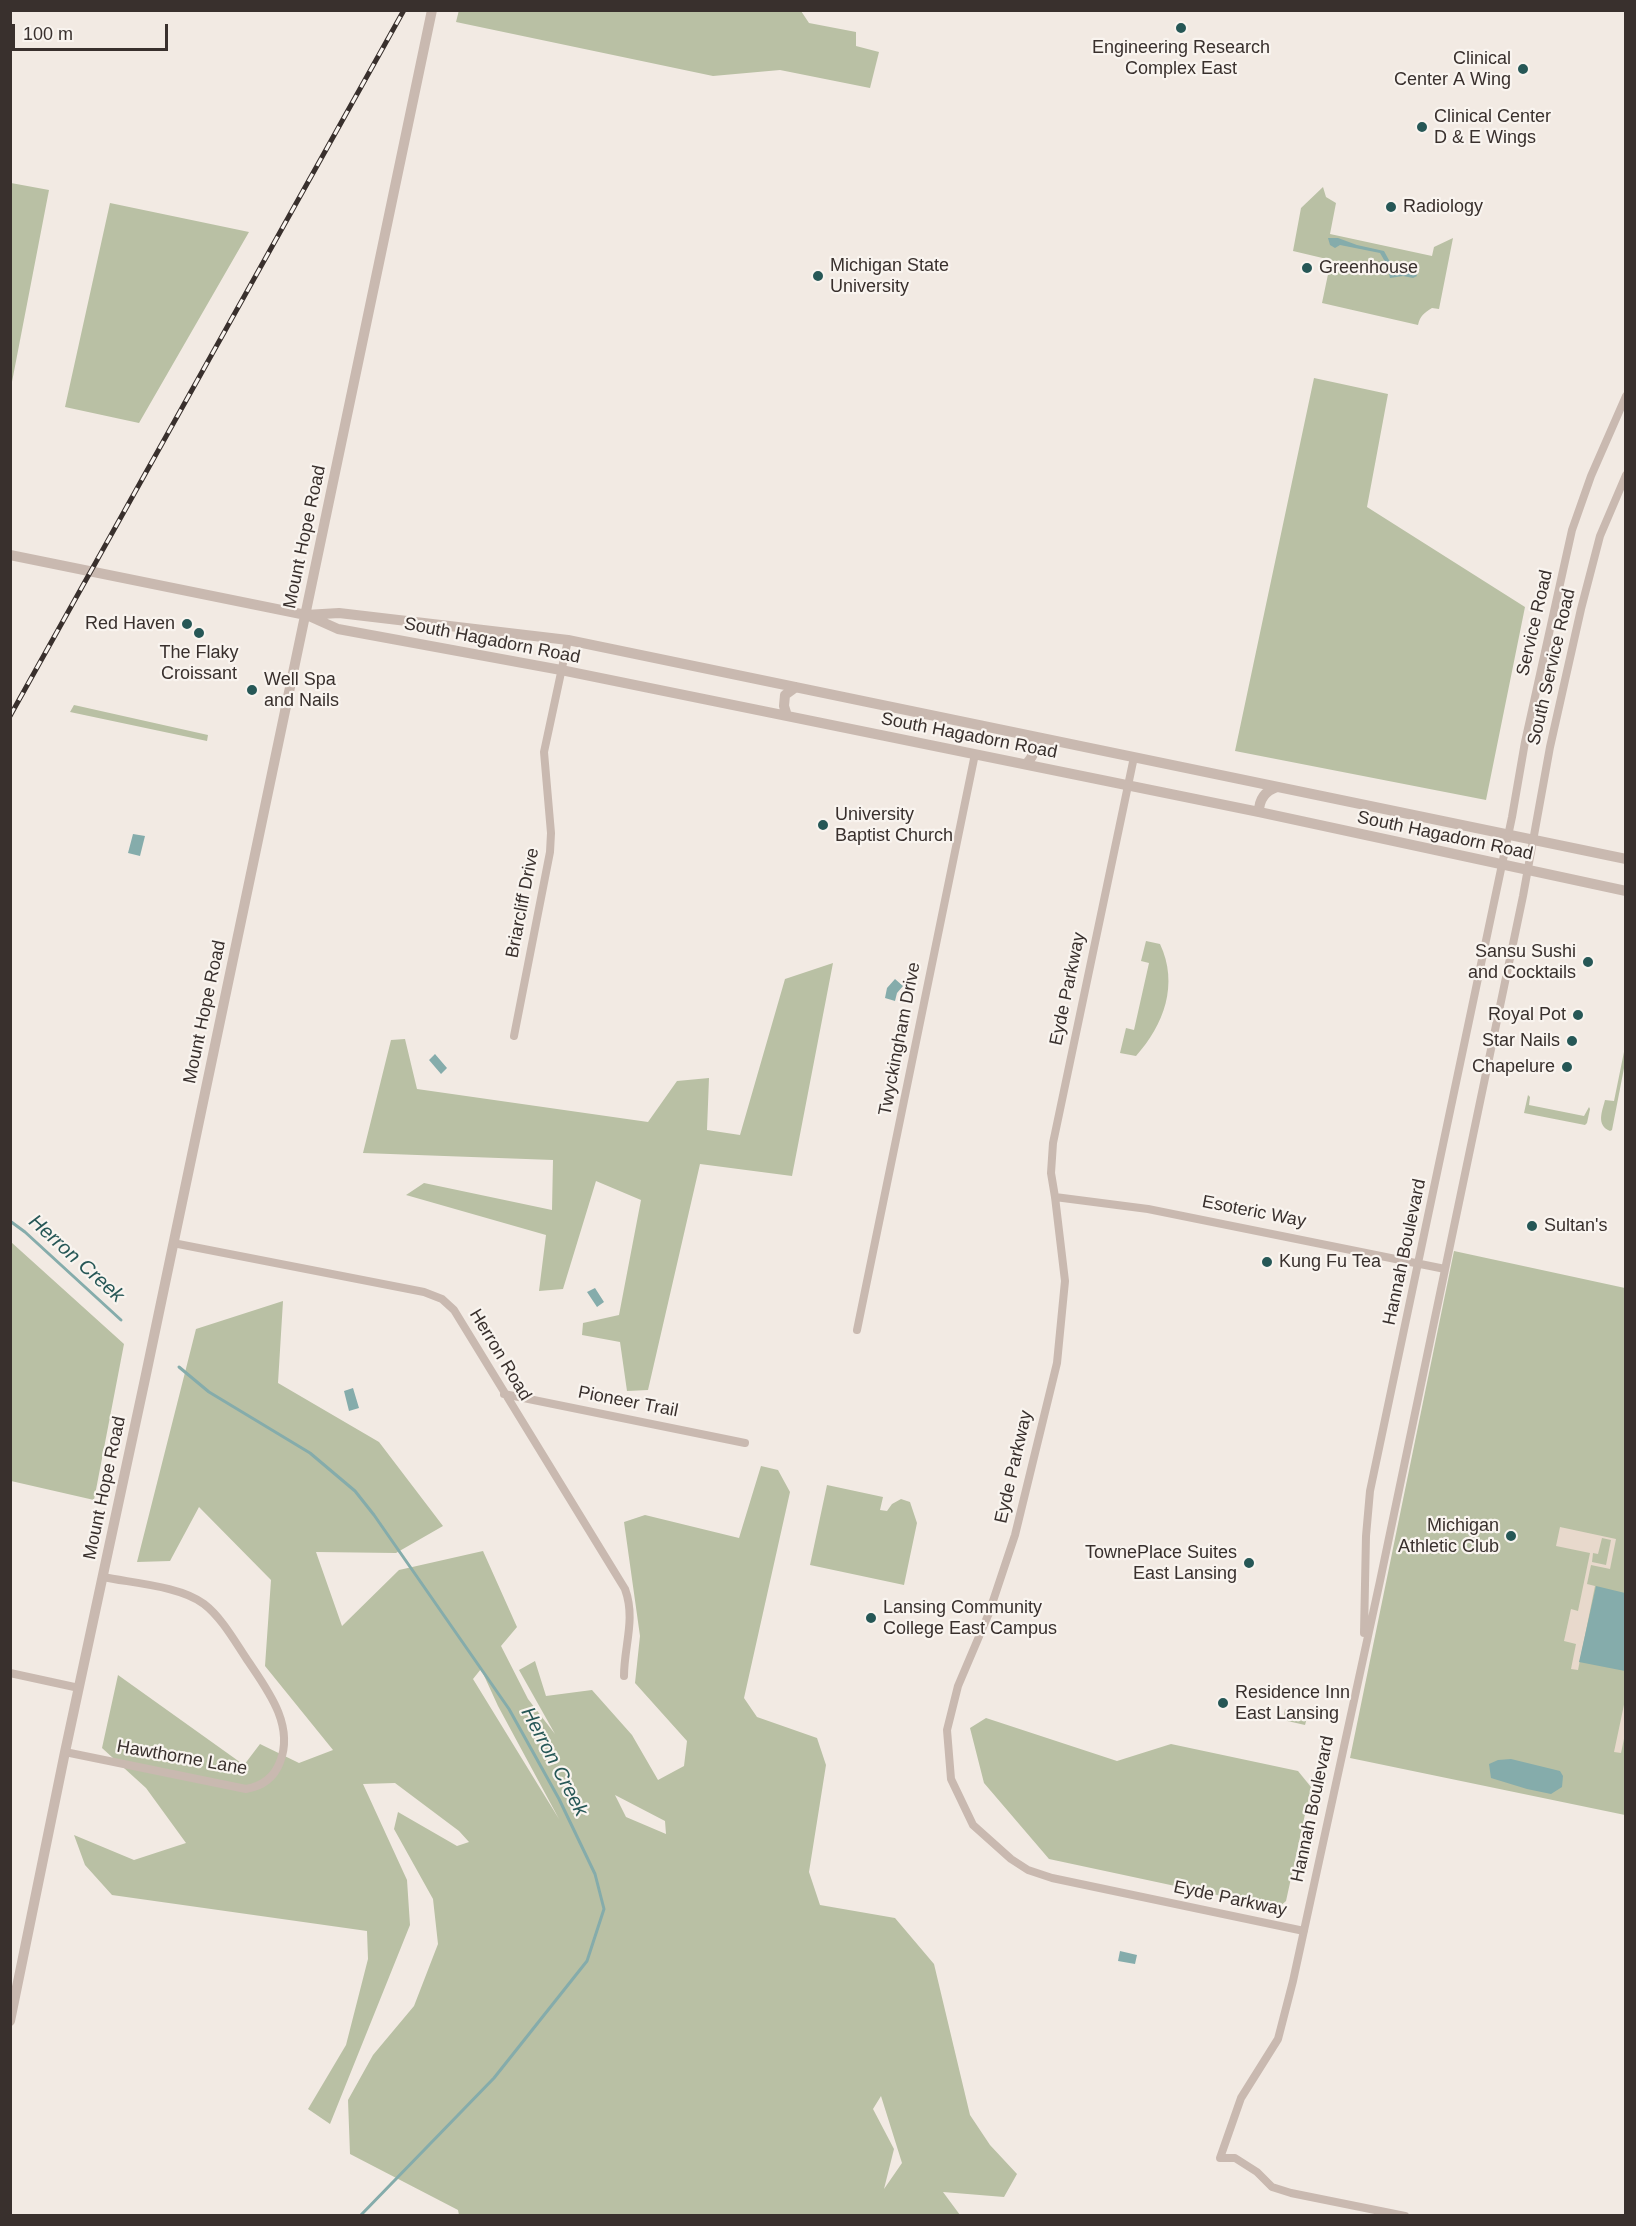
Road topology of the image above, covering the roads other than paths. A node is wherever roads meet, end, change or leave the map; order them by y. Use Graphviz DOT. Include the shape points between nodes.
graph roads {
  1 [pos="432,10"];
  2 [pos="1626,396"];
  3 [pos="1626,475"];
  4 [pos="10,555"];
  5 [pos="306,615"];
  6 [pos="568,640"];
  7 [pos="561,670"];
  8 [pos="796,687"];
  9 [pos="787,716"];
  10 [pos="1032,736"];
  11 [pos="975,754"];
  12 [pos="1134,757"];
  13 [pos="1026,764"];
  14 [pos="1129,785"];
  15 [pos="1277,787"];
  16 [pos="1259,812"];
  17 [pos="1508,834"];
  18 [pos="1534,840"];
  19 [pos="1626,859"];
  20 [pos="1502,865"];
  21 [pos="1528,871"];
  22 [pos="1626,891"];
  23 [pos="514,1036"];
  24 [pos="1055,1197"];
  25 [pos="173,1243"];
  26 [pos="1420,1263"];
  27 [pos="1445,1269"];
  28 [pos="857,1330"];
  29 [pos="504,1394"];
  30 [pos="745,1443"];
  31 [pos="103,1577"];
  32 [pos="1364,1648"];
  33 [pos="10,1673"];
  34 [pos="624,1676"];
  35 [pos="79,1688"];
  36 [pos="65,1752"];
  37 [pos="1304,1931"];
  38 [pos="10,2021"];
  39 [pos="1405,2216"];
  1 -- 5 [label="street, Mount Hope Road"];
  2 -- 17 [label="street, Service Road" via="1572,530"];
  3 -- 18 [label="street, South Service Road" via="1600,536 1581,609"];
  4 -- 5 [label="street, South Hagadorn Road"];
  5 -- 6 [label="street, South Hagadorn Road" via="339,613"];
  5 -- 7 [label="street, South Hagadorn Road" via="338,629"];
  5 -- 25 [label="street, Mount Hope Road"];
  6 -- 7 [label="street, Briarcliff Drive"];
  6 -- 8 [label="street, South Hagadorn Road"];
  7 -- 9 [label="street, South Hagadorn Road"];
  7 -- 23 [label="street, Briarcliff Drive" via="544,752 550,852"];
  8 -- 9 [label="street" via="785,695"];
  8 -- 10 [label="street, South Hagadorn Road"];
  9 -- 11 [label="street, South Hagadorn Road"];
  10 -- 12 [label="street, South Hagadorn Road"];
  10 -- 13 [label="street" via="1035,750"];
  11 -- 13 [label="street, South Hagadorn Road"];
  11 -- 28 [label="street, Twyckingham Drive"];
  12 -- 14 [label="street, Eyde Parkway"];
  12 -- 15 [label="street, South Hagadorn Road"];
  13 -- 14 [label="street, South Hagadorn Road"];
  14 -- 16 [label="street, South Hagadorn Road"];
  14 -- 24 [label="street, Eyde Parkway" via="1053,1143 1051,1173"];
  15 -- 16 [label="street" via="1264,795"];
  15 -- 17 [label="street, South Hagadorn Road"];
  16 -- 20 [label="street, South Hagadorn Road"];
  17 -- 18 [label="street, South Hagadorn Road"];
  17 -- 20 [label="street, Service Road"];
  18 -- 19 [label="street, South Hagadorn Road"];
  18 -- 21 [label="street, South Service Road"];
  20 -- 21 [label="street, South Hagadorn Road"];
  20 -- 26 [label="street, Hannah Boulevard"];
  21 -- 22 [label="street, South Hagadorn Road"];
  21 -- 27 [label="street, Hannah Boulevard"];
  24 -- 26 [label="street, Esoteric Way" via="1160,1211"];
  24 -- 37 [label="street, Eyde Parkway" via="1065,1281 1057,1363 1015,1535 989,1613 958,1686 947,1730 951,1779 974,1824 1028,1870"];
  25 -- 29 [label="street, Herron Road" via="436,1296 454,1310"];
  25 -- 31 [label="street, Mount Hope Road"];
  26 -- 27 [label="street, Esoteric Way"];
  26 -- 32 [label="street, Hannah Boulevard" via="1370,1491"];
  27 -- 32 [label="street, Hannah Boulevard"];
  29 -- 30 [label="street, Pioneer Trail"];
  29 -- 34 [label="street, Herron Road" via="625,1590 631,1614"];
  31 -- 35 [label="street, Mount Hope Road"];
  31 -- 36 [label="street, Hawthorne Lane" via="182,1594 208,1608 234,1639 276,1706 284,1731 283,1753 271,1778 246,1789"];
  32 -- 37 [label="street, Hannah Boulevard"];
  33 -- 35 [label="street"];
  35 -- 36 [label="street, Mount Hope Road"];
  36 -- 38 [label="street, Mount Hope Road"];
  37 -- 39 [label="street, Hannah Boulevard" via="1278,2039 1241,2098 1220,2158 1235,2158 1272,2187 1291,2193"];
}
